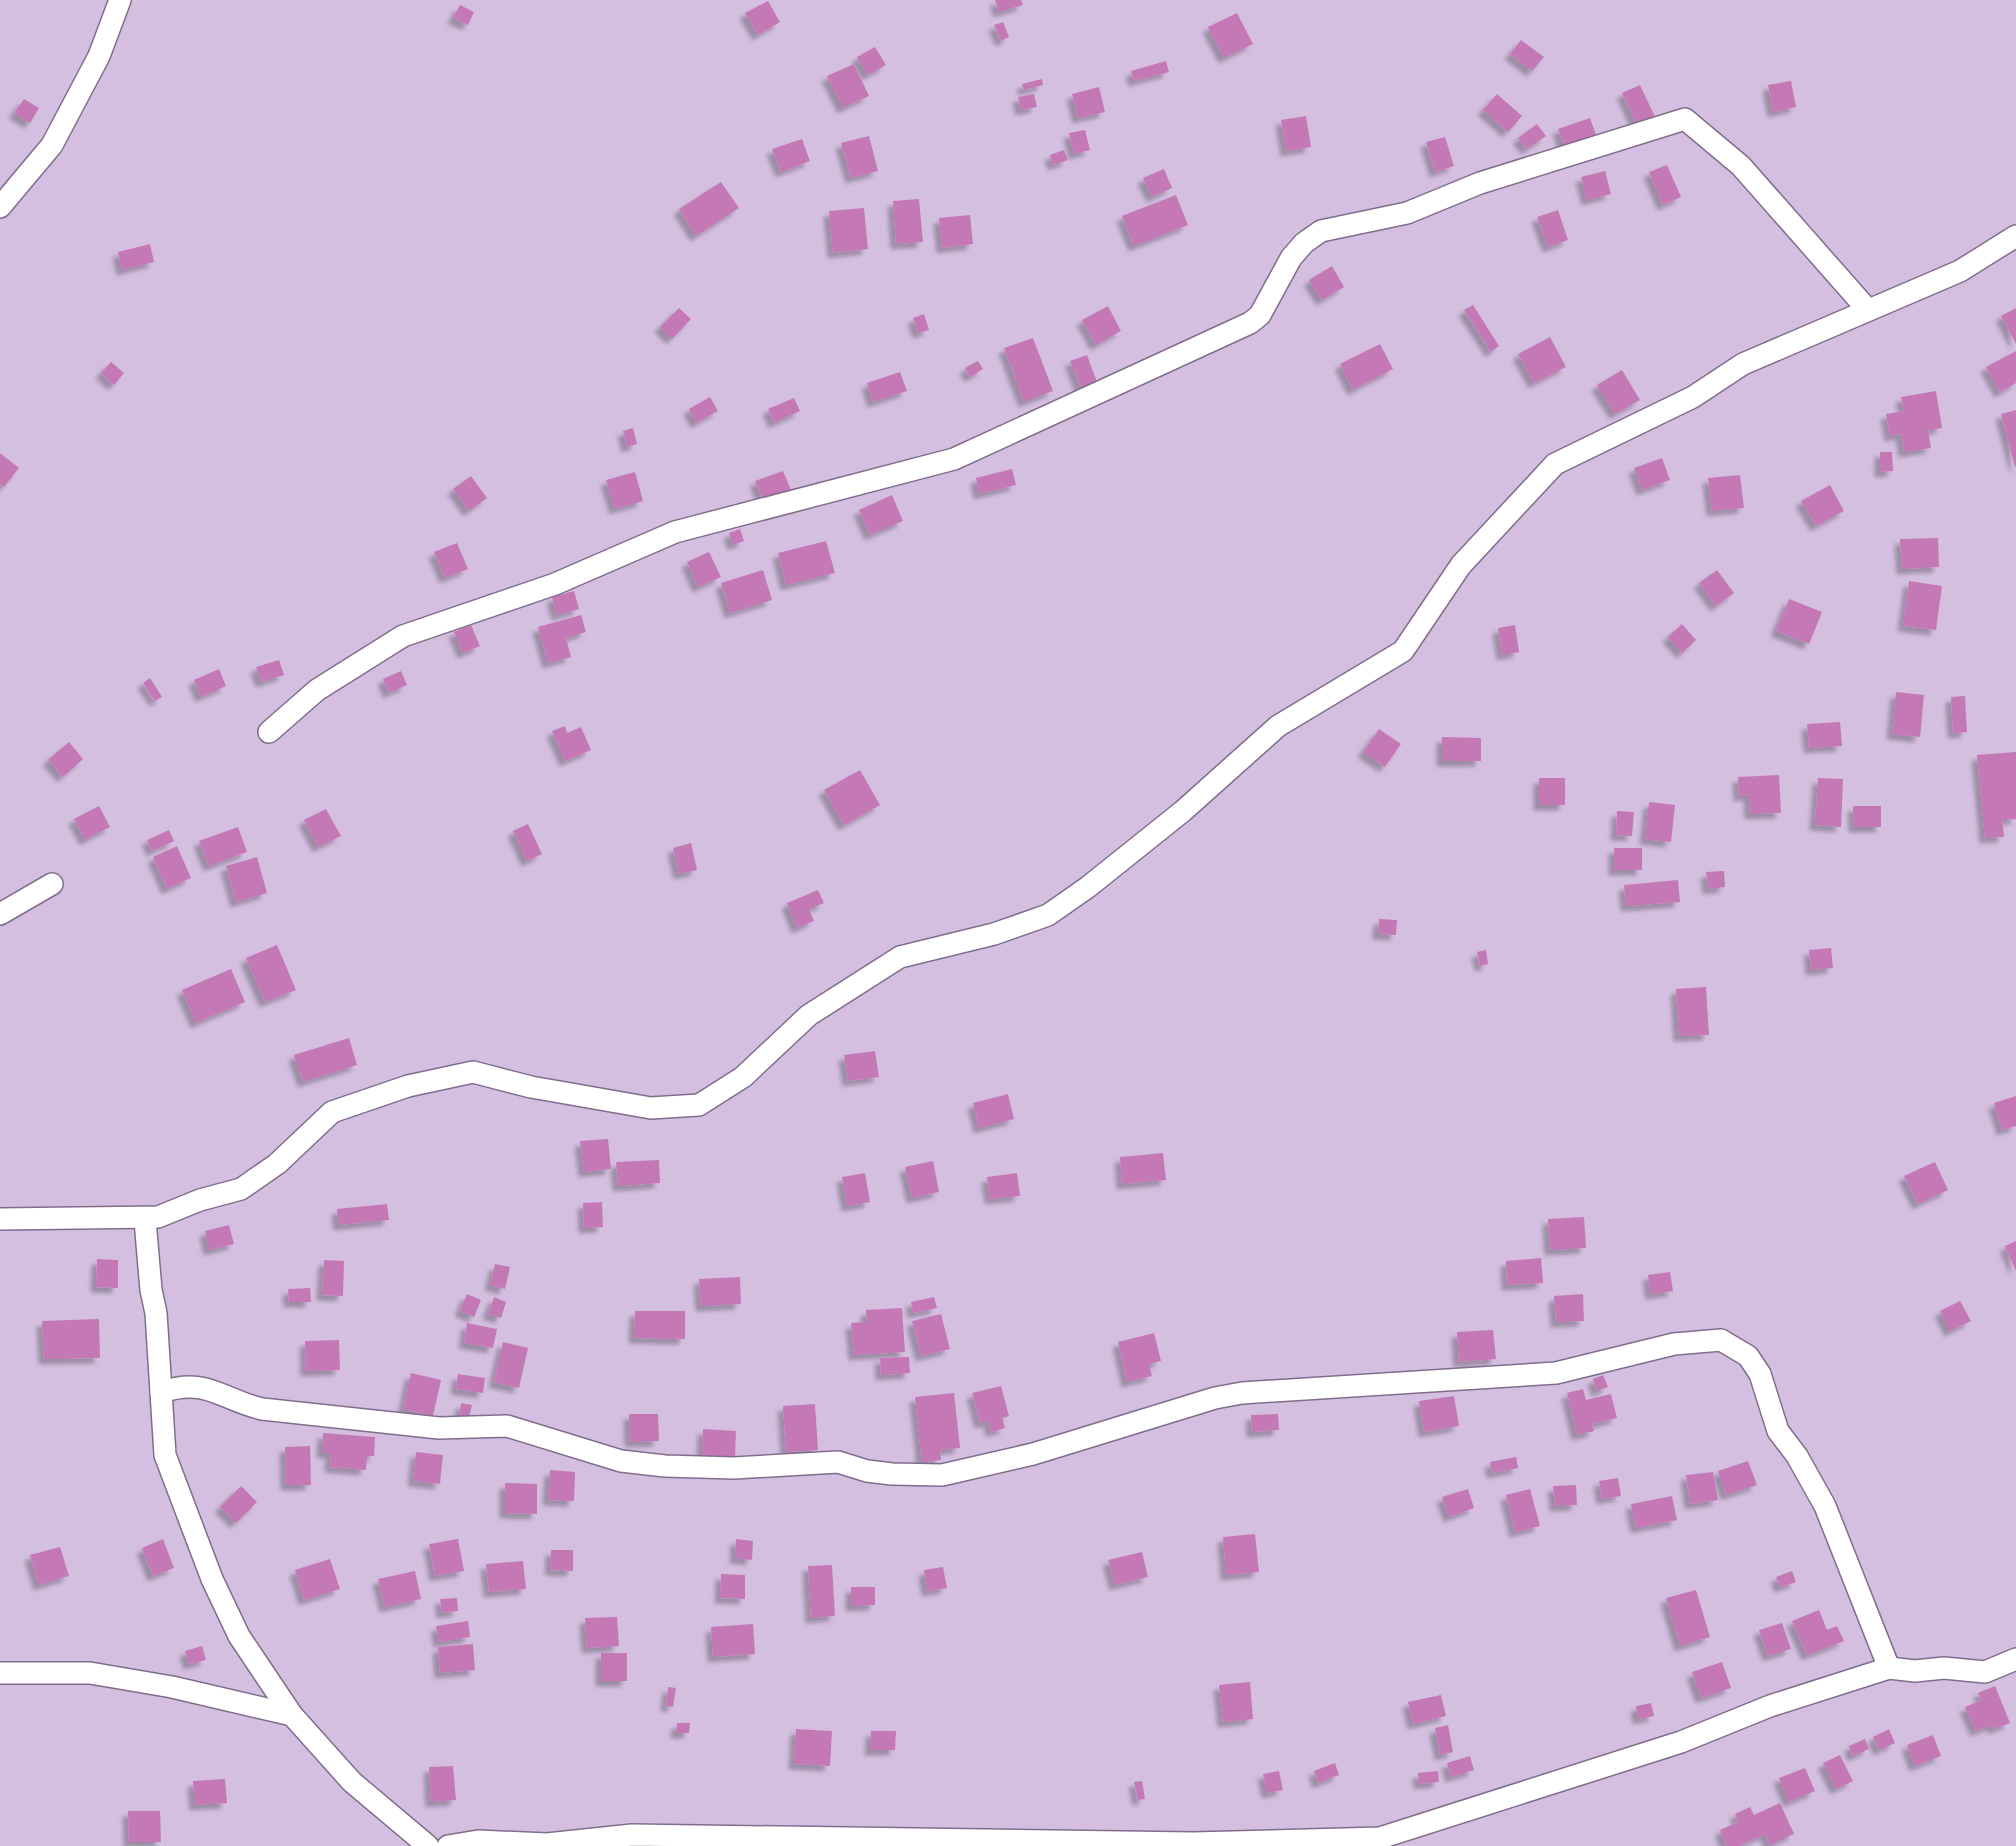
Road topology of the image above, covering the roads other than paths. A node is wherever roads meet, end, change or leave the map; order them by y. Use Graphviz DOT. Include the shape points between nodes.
graph roads {
  1 [pos="120,0"];
  2 [pos="0,207"];
  3 [pos="2016,236"];
  4 [pos="1867,309"];
  5 [pos="269,732"];
  6 [pos="52,884"];
  7 [pos="0,914"];
  8 [pos="0,1219"];
  9 [pos="145,1220"];
  10 [pos="161,1392"];
  11 [pos="2016,1659"];
  12 [pos="1889,1668"];
  13 [pos="0,1673"];
  14 [pos="292,1715"];
  15 [pos="631,1841"];
  16 [pos="428,1846"];
  17 [pos="448,1846"];
  1 -- 2 [label="street" via="99,57 52,145"];
  3 -- 4 [label="street" via="1960,271"];
  4 -- 5 [label="street" via="1741,166 1685,119 1480,183 1407,213 1321,231 1291,258 1260,315 1250,323 954,459 675,532 555,584 403,636 317,690"];
  4 -- 9 [label="street" via="1743,364 1693,397 1555,464 1461,565 1403,650 1278,726 1088,887 1048,915 994,934 900,957 809,1015 743,1077 699,1105 651,1108 473,1072 408,1086 332,1112 277,1164 241,1189"];
  6 -- 7 [label="street"];
  8 -- 9 [label="street"];
  9 -- 10 [label="street"];
  10 -- 12 [label="street" via="184,1385 207,1388 262,1409 439,1428 507,1426 621,1461 665,1466 734,1468 838,1462 880,1473 942,1475 983,1468 1186,1404 1233,1395 1556,1373 1674,1344 1721,1340 1748,1356 1760,1374 1778,1431 1825,1506"];
  10 -- 14 [label="street" via="165,1455 212,1579 239,1636"];
  11 -- 12 [label="street" via="1985,1672"];
  12 -- 15 [label="street" via="1770,1706 1681,1742 1380,1838 1221,1843"];
  13 -- 14 [label="street" via="90,1673"];
  14 -- 16 [label="street" via="352,1782"];
  15 -- 17 [label="street" via="478,1841"];
}
